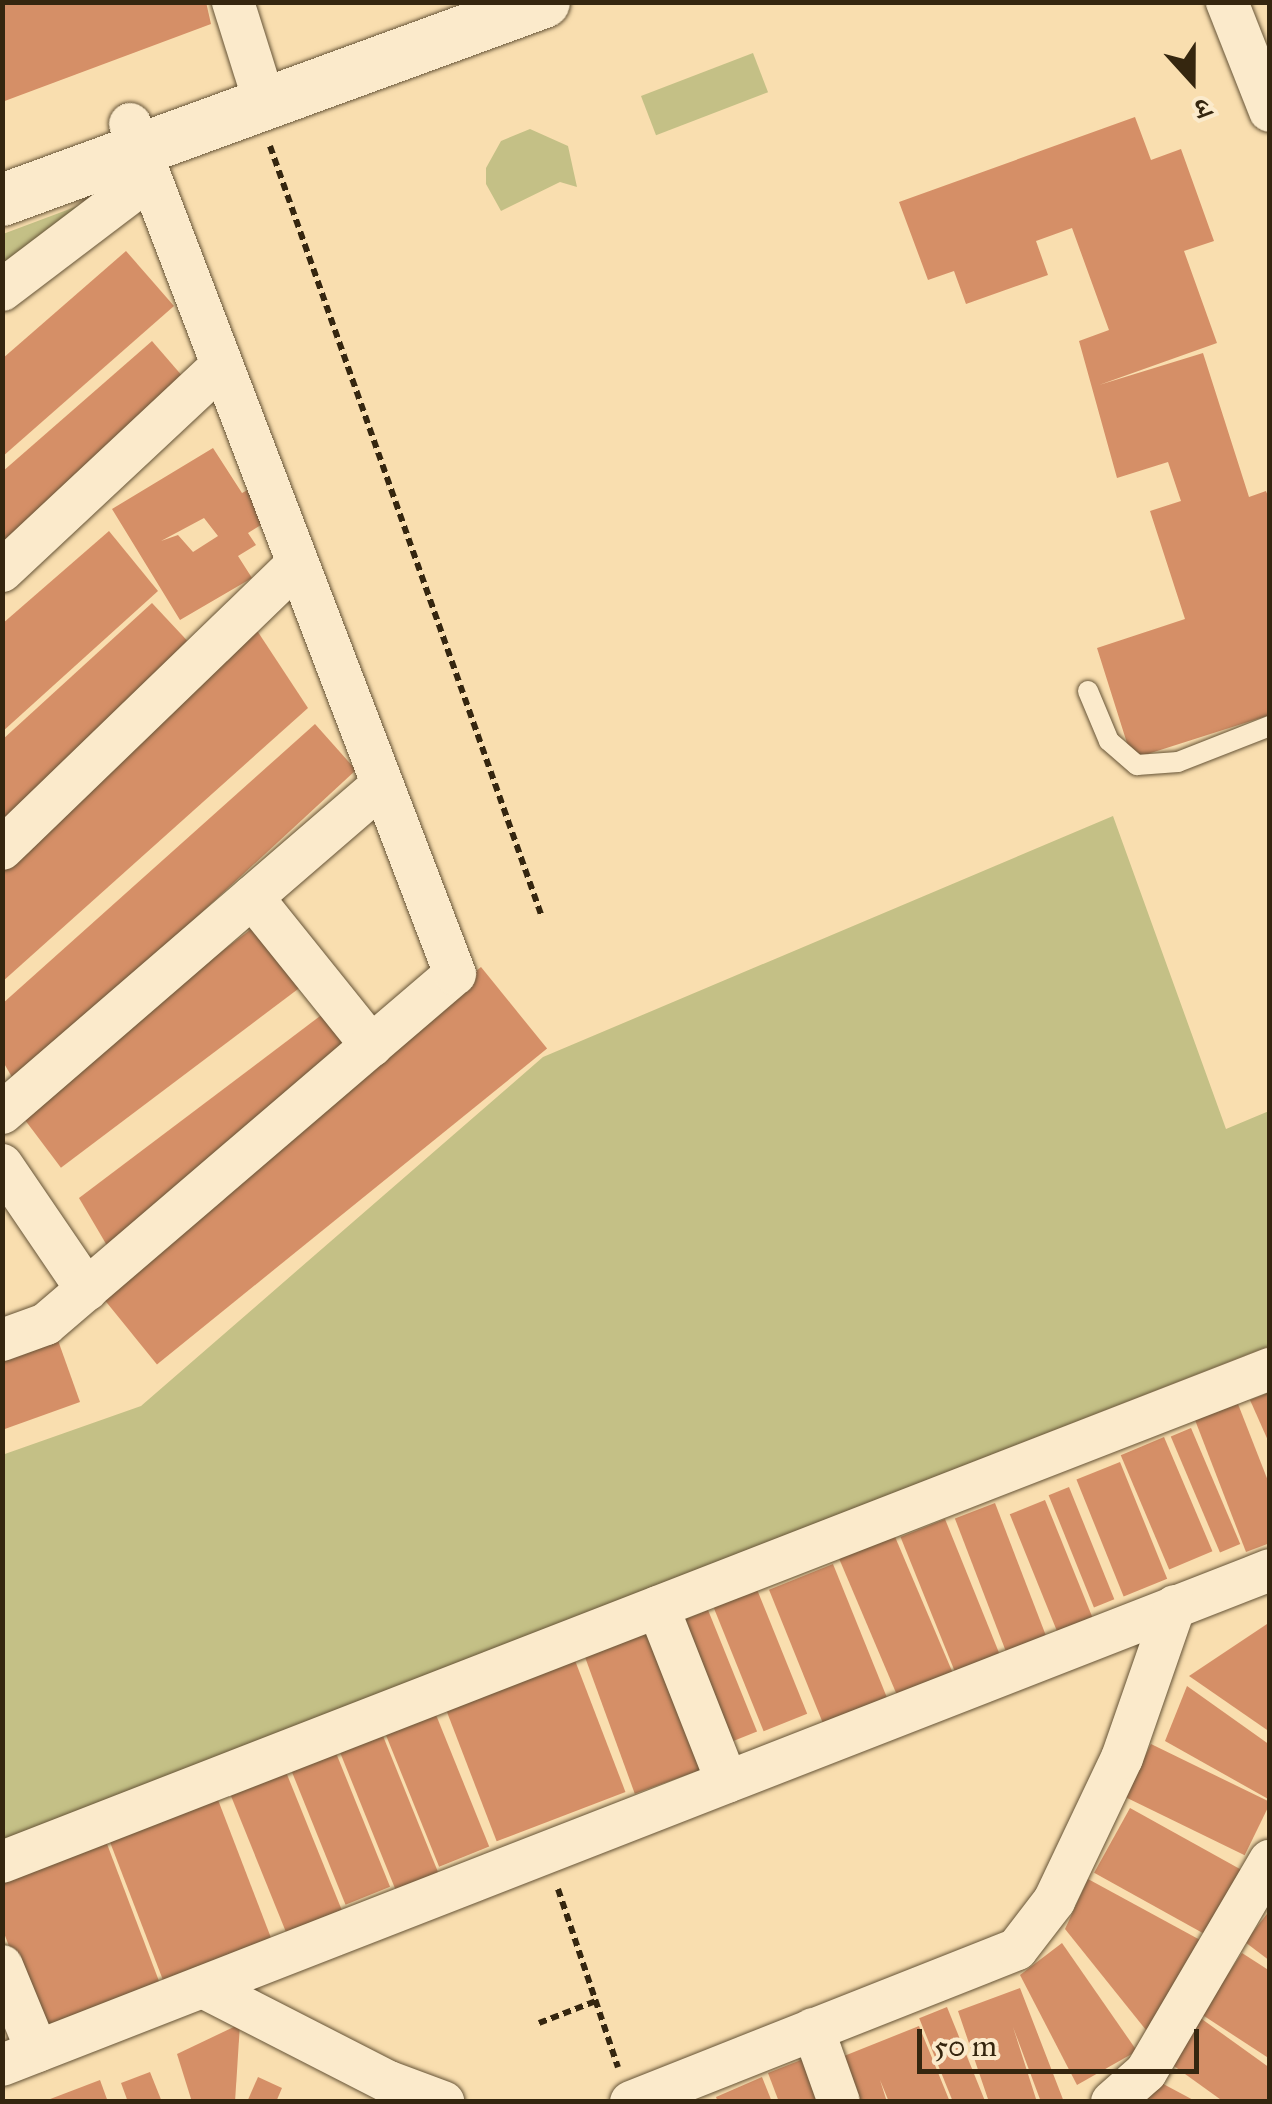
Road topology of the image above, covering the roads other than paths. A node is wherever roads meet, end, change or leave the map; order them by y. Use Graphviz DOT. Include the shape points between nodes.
graph roads {
  1 [pos="233,2"];
  2 [pos="464,2"];
  3 [pos="544,2"];
  4 [pos="1227,2"];
  5 [pos="257,92"];
  6 [pos="1270,110"];
  7 [pos="138,151"];
  8 [pos="2,170"];
  9 [pos="2,200"];
  10 [pos="2,290"];
  11 [pos="220,366"];
  12 [pos="297,564"];
  13 [pos="2,571"];
  14 [pos="1088,691"];
  15 [pos="1270,726"];
  16 [pos="382,785"];
  17 [pos="2,849"];
  18 [pos="252,897"];
  19 [pos="372,1046"];
  20 [pos="2,1113"];
  21 [pos="2,1165"];
  22 [pos="86,1290"];
  23 [pos="2,1340"];
  24 [pos="1270,1369"];
  25 [pos="1270,1570"];
  26 [pos="1176,1606"];
  27 [pos="658,1607"];
  28 [pos="727,1782"];
  29 [pos="1270,1861"];
  30 [pos="2,1862"];
  31 [pos="2,1966"];
  32 [pos="204,1987"];
  33 [pos="814,2029"];
  34 [pos="20,2058"];
  35 [pos="627,2093"];
  36 [pos="443,2102"];
  37 [pos="839,2102"];
  38 [pos="1112,2102"];
  1 -- 5 [label="street"];
  2 -- 5 [label="street"];
  3 -- 5 [label="street"];
  4 -- 6 [label="street"];
  5 -- 7 [label="street"];
  7 -- 8 [label="street"];
  7 -- 9 [label="street"];
  7 -- 10 [label="street"];
  7 -- 11 [label="street"];
  11 -- 12 [label="street"];
  11 -- 13 [label="street"];
  12 -- 16 [label="street"];
  12 -- 17 [label="street"];
  14 -- 15 [label="lane" via="1110,741 1137,766 1178,762"];
  16 -- 18 [label="street"];
  16 -- 19 [label="street" via="455,974"];
  18 -- 19 [label="street"];
  18 -- 20 [label="street"];
  19 -- 22 [label="street"];
  21 -- 22 [label="street"];
  22 -- 23 [label="street" via="46,1324"];
  24 -- 27 [label="street"];
  25 -- 26 [label="street"];
  26 -- 28 [label="street"];
  26 -- 33 [label="street" via="1122,1758 1054,1901 1017,1949"];
  27 -- 28 [label="street"];
  27 -- 30 [label="street"];
  28 -- 32 [label="street"];
  29 -- 38 [label="street" via="1146,2072"];
  31 -- 34 [label="street"];
  32 -- 34 [label="street"];
  32 -- 36 [label="street" via="388,2082"];
  33 -- 35 [label="street"];
  33 -- 37 [label="street"];
}
